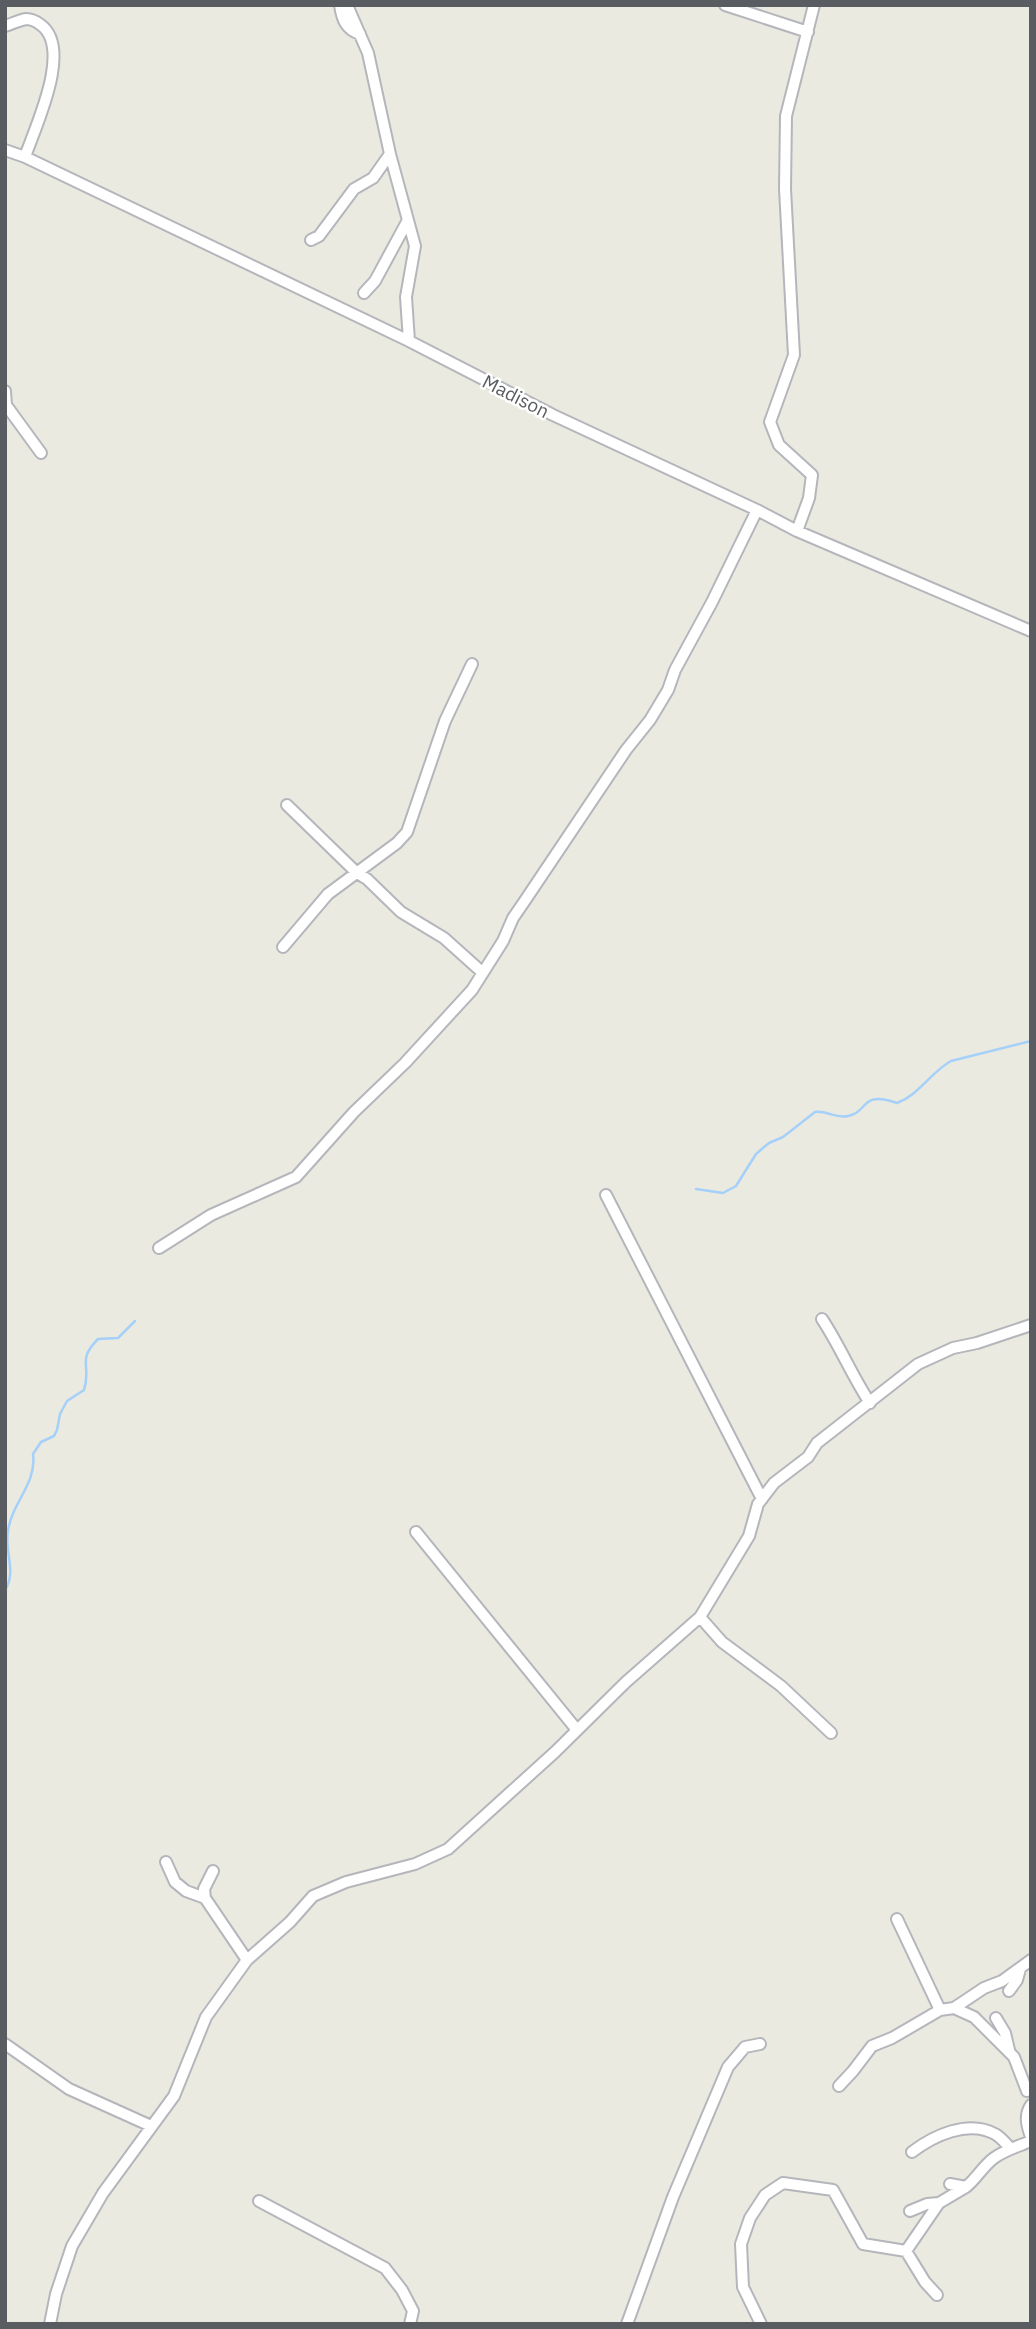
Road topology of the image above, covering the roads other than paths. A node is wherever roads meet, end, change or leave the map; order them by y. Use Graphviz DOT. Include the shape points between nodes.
graph roads {
  1 [pos="340,5"];
  2 [pos="347,5"];
  3 [pos="725,5"];
  4 [pos="814,5"];
  5 [pos="5,26"];
  6 [pos="808,32"];
  7 [pos="360,34"];
  8 [pos="6,151"];
  9 [pos="390,154"];
  10 [pos="25,157"];
  11 [pos="408,220"];
  12 [pos="311,240"];
  13 [pos="364,293"];
  14 [pos="409,341"];
  15 [pos="5,391"];
  16 [pos="41,453"];
  17 [pos="757,510"];
  18 [pos="797,531"];
  19 [pos="1031,631"];
  20 [pos="472,664"];
  21 [pos="288,805"];
  22 [pos="357,873"];
  23 [pos="283,947"];
  24 [pos="483,973"];
  25 [pos="606,1195"];
  26 [pos="159,1248"];
  27 [pos="822,1319"];
  28 [pos="1031,1325"];
  29 [pos="870,1403"];
  30 [pos="762,1499"];
  31 [pos="416,1532"];
  32 [pos="700,1617"];
  33 [pos="577,1730"];
  34 [pos="831,1733"];
  35 [pos="166,1862"];
  36 [pos="213,1871"];
  37 [pos="205,1898"];
  38 [pos="897,1919"];
  39 [pos="247,1960"];
  40 [pos="1031,1960"];
  41 [pos="1020,1968"];
  42 [pos="1009,1991"];
  43 [pos="954,2008"];
  44 [pos="940,2010"];
  45 [pos="996,2018"];
  46 [pos="5,2044"];
  47 [pos="760,2044"];
  48 [pos="1010,2053"];
  49 [pos="839,2086"];
  50 [pos="1031,2090"];
  51 [pos="1031,2105"];
  52 [pos="151,2126"];
  53 [pos="1031,2139"];
  54 [pos="1011,2149"];
  55 [pos="912,2152"];
  56 [pos="950,2184"];
  57 [pos="966,2187"];
  58 [pos="259,2201"];
  59 [pos="939,2203"];
  60 [pos="911,2211"];
  61 [pos="906,2251"];
  62 [pos="937,2295"];
  63 [pos="50,2324"];
  64 [pos="410,2324"];
  65 [pos="627,2324"];
  66 [pos="761,2324"];
  1 -- 7 [label="street" via="351,32"];
  2 -- 7 [label="street"];
  3 -- 6 [label="street"];
  4 -- 6 [label="street"];
  5 -- 10 [label="street" via="32,20 52,38 49,90"];
  6 -- 18 [label="street" via="786,116 794,355 770,422 779,445 812,475"];
  7 -- 9 [label="street"];
  8 -- 10 [label="street, Madison"];
  9 -- 11 [label="street"];
  9 -- 12 [label="street" via="373,178 354,189 319,236"];
  10 -- 14 [label="street, Madison"];
  11 -- 13 [label="street"];
  11 -- 14 [label="street" via="415,246 406,297"];
  14 -- 17 [label="street, Madison" via="553,415"];
  15 -- 16 [label="street" via="6,405"];
  17 -- 18 [label="street, Madison"];
  17 -- 24 [label="street" via="668,690 524,902"];
  18 -- 19 [label="street, Madison"];
  20 -- 22 [label="street" via="445,721 407,832"];
  21 -- 22 [label="street"];
  22 -- 23 [label="street" via="328,894"];
  22 -- 24 [label="street"];
  24 -- 26 [label="street" via="296,1177 211,1215"];
  25 -- 30 [label="street"];
  27 -- 29 [label="street"];
  28 -- 29 [label="street" via="953,1348 918,1364"];
  29 -- 30 [label="street" via="817,1443"];
  30 -- 32 [label="street" via="749,1536"];
  31 -- 33 [label="street"];
  32 -- 33 [label="street"];
  32 -- 34 [label="street" via="722,1642 781,1686"];
  33 -- 39 [label="street" via="447,1849 415,1864 313,1896"];
  35 -- 37 [label="street" via="175,1882"];
  36 -- 37 [label="street" via="204,1889"];
  37 -- 39 [label="street"];
  38 -- 44 [label="street"];
  39 -- 52 [label="street" via="206,2017 180,2083"];
  40 -- 41 [label="street"];
  41 -- 42 [label="street"];
  41 -- 43 [label="street"];
  43 -- 44 [label="street"];
  43 -- 48 [label="street" via="974,2017"];
  44 -- 49 [label="street" via="872,2046"];
  45 -- 48 [label="street"];
  46 -- 52 [label="street" via="69,2089"];
  47 -- 65 [label="street" via="745,2047 728,2067 673,2197"];
  48 -- 50 [label="street" via="1027,2091"];
  51 -- 53 [label="street" via="1027,2122"];
  52 -- 63 [label="street" via="72,2246"];
  53 -- 54 [label="street"];
  54 -- 55 [label="street" via="996,2134 970,2129 940,2134"];
  54 -- 57 [label="street" via="983,2168"];
  56 -- 57 [label="street"];
  57 -- 59 [label="street"];
  58 -- 64 [label="street" via="385,2268 413,2311"];
  59 -- 60 [label="street"];
  59 -- 61 [label="street"];
  61 -- 62 [label="street"];
  61 -- 66 [label="street" via="863,2244 833,2190 783,2183 765,2195 741,2244 743,2287"];
}
